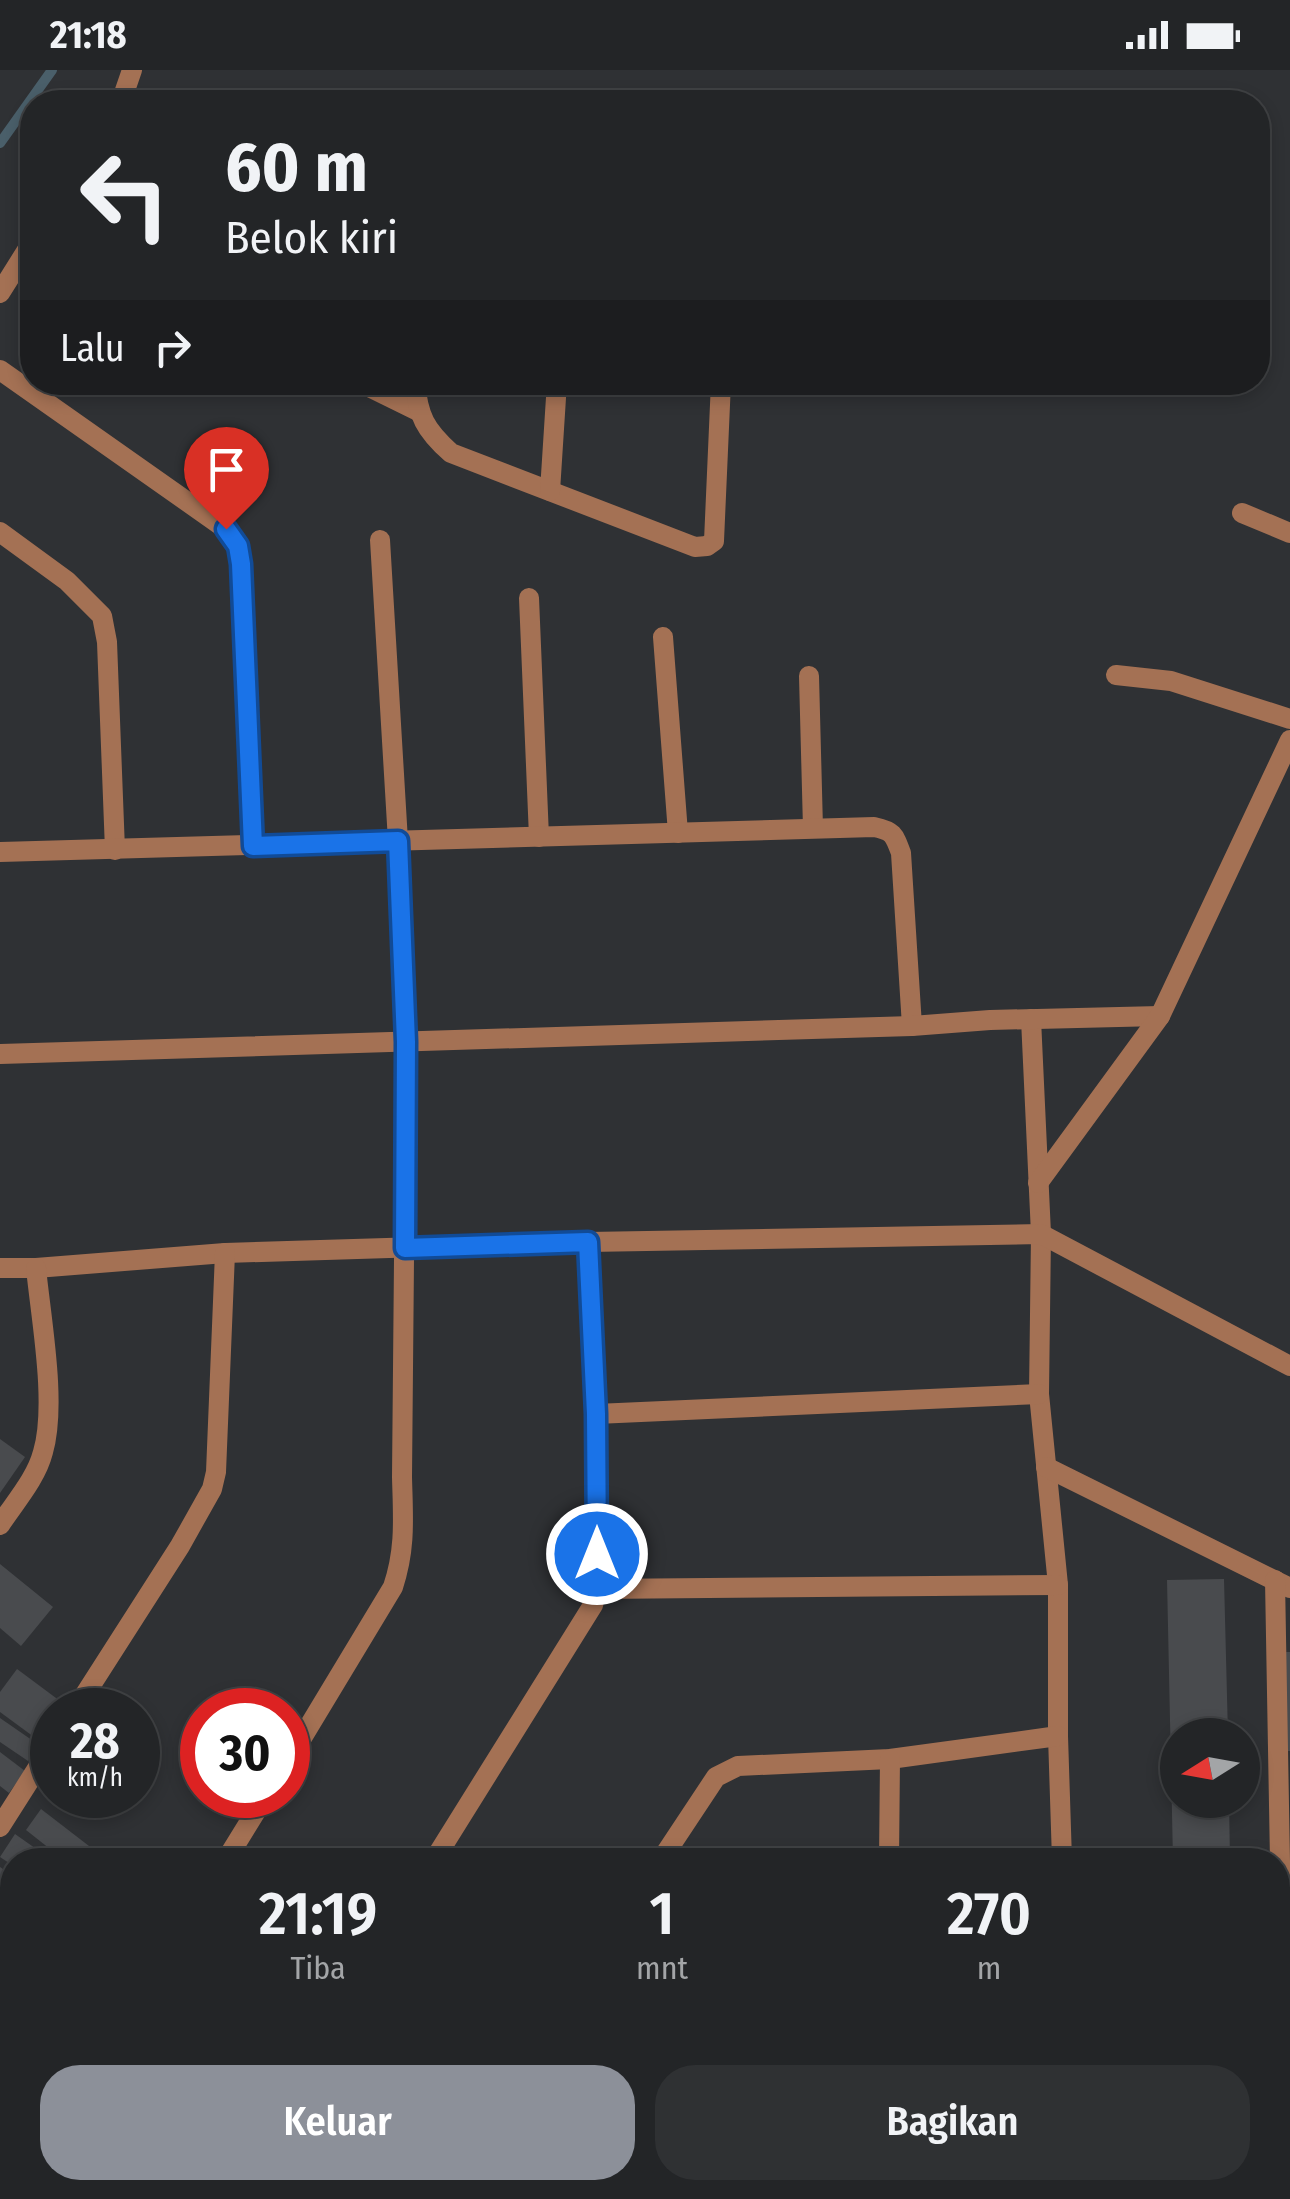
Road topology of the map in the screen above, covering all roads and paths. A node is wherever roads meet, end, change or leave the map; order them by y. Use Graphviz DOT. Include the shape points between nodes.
graph roads {
  1 [pos="20,261"];
  2 [pos="0,293"];
  3 [pos="36,395"];
  4 [pos="385,395"];
  5 [pos="416,395"];
  6 [pos="556,395"];
  7 [pos="720,395"];
  8 [pos="418,411"];
  9 [pos="550,491"];
  10 [pos="1242,513"];
  11 [pos="1290,533"];
  12 [pos="2,538"];
  13 [pos="380,540"];
  14 [pos="528,598"];
  15 [pos="663,637"];
  16 [pos="809,676"];
  17 [pos="1116,676"];
  18 [pos="1290,719"];
  19 [pos="1290,740"];
  20 [pos="814,828"];
  21 [pos="678,832"];
  22 [pos="540,836"];
  23 [pos="398,841"];
  24 [pos="253,846"];
  25 [pos="115,850"];
  26 [pos="0,852"];
  27 [pos="1160,1016"];
  28 [pos="1031,1019"];
  29 [pos="912,1026"];
  30 [pos="406,1042"];
  31 [pos="0,1054"];
  32 [pos="1038,1183"];
  33 [pos="1040,1234"];
  34 [pos="588,1242"];
  35 [pos="405,1248"];
  36 [pos="224,1253"];
  37 [pos="0,1268"];
  38 [pos="36,1268"];
  39 [pos="1290,1366"];
  40 [pos="1039,1394"];
  41 [pos="596,1414"];
  42 [pos="1046,1467"];
  43 [pos="0,1525"];
  44 [pos="1283,1584"];
  45 [pos="1058,1585"];
  46 [pos="597,1589"];
  47 [pos="89,1688"];
  48 [pos="310,1724"];
  49 [pos="1058,1736"];
  50 [pos="890,1759"];
  51 [pos="30,1780"];
  52 [pos="252,1818"];
  53 [pos="0,1827"];
  54 [pos="233,1848"];
  55 [pos="449,1848"];
  56 [pos="668,1848"];
  57 [pos="888,1848"];
  58 [pos="1062,1848"];
  59 [pos="1284,1848"];
  1 -- 2 [label="street"];
  3 -- 24 [label="street" via="226,529 238,546"];
  4 -- 8 [label="street"];
  5 -- 8 [label="street"];
  6 -- 9 [label="street"];
  7 -- 9 [label="street" via="714,542 707,546"];
  8 -- 9 [label="street" via="452,453"];
  10 -- 11 [label="street"];
  12 -- 25 [label="street" via="66,581 102,616"];
  13 -- 23 [label="street"];
  14 -- 22 [label="street"];
  15 -- 21 [label="street"];
  16 -- 20 [label="street"];
  17 -- 18 [label="street" via="1172,681"];
  19 -- 27 [label="street"];
  20 -- 21 [label="street"];
  20 -- 29 [label="street" via="874,826 896,838"];
  21 -- 22 [label="street"];
  22 -- 23 [label="street"];
  23 -- 24 [label="street"];
  23 -- 30 [label="street"];
  24 -- 25 [label="street"];
  25 -- 26 [label="street"];
  27 -- 28 [label="street"];
  27 -- 32 [label="street"];
  28 -- 29 [label="street"];
  28 -- 32 [label="street"];
  29 -- 30 [label="street"];
  30 -- 31 [label="street"];
  30 -- 35 [label="street"];
  32 -- 33 [label="street"];
  33 -- 34 [label="street"];
  33 -- 39 [label="street"];
  33 -- 40 [label="street"];
  34 -- 35 [label="street"];
  34 -- 41 [label="street"];
  35 -- 36 [label="street"];
  35 -- 48 [label="street" via="401,1562 393,1587"];
  36 -- 38 [label="street"];
  36 -- 47 [label="street" via="212,1489"];
  37 -- 38 [label="street"];
  38 -- 43 [label="street" via="48,1429 31,1479"];
  40 -- 41 [label="street"];
  40 -- 42 [label="street"];
  41 -- 46 [label="street"];
  42 -- 44 [label="street"];
  42 -- 45 [label="street"];
  44 -- 59 [label="street"];
  45 -- 46 [label="street"];
  45 -- 49 [label="street"];
  46 -- 55 [label="street"];
  49 -- 50 [label="street"];
  49 -- 58 [label="street"];
  50 -- 56 [label="street" via="738,1766 716,1777"];
  50 -- 57 [label="street"];
  51 -- 53 [label="street"];
  52 -- 54 [label="street"];
}
